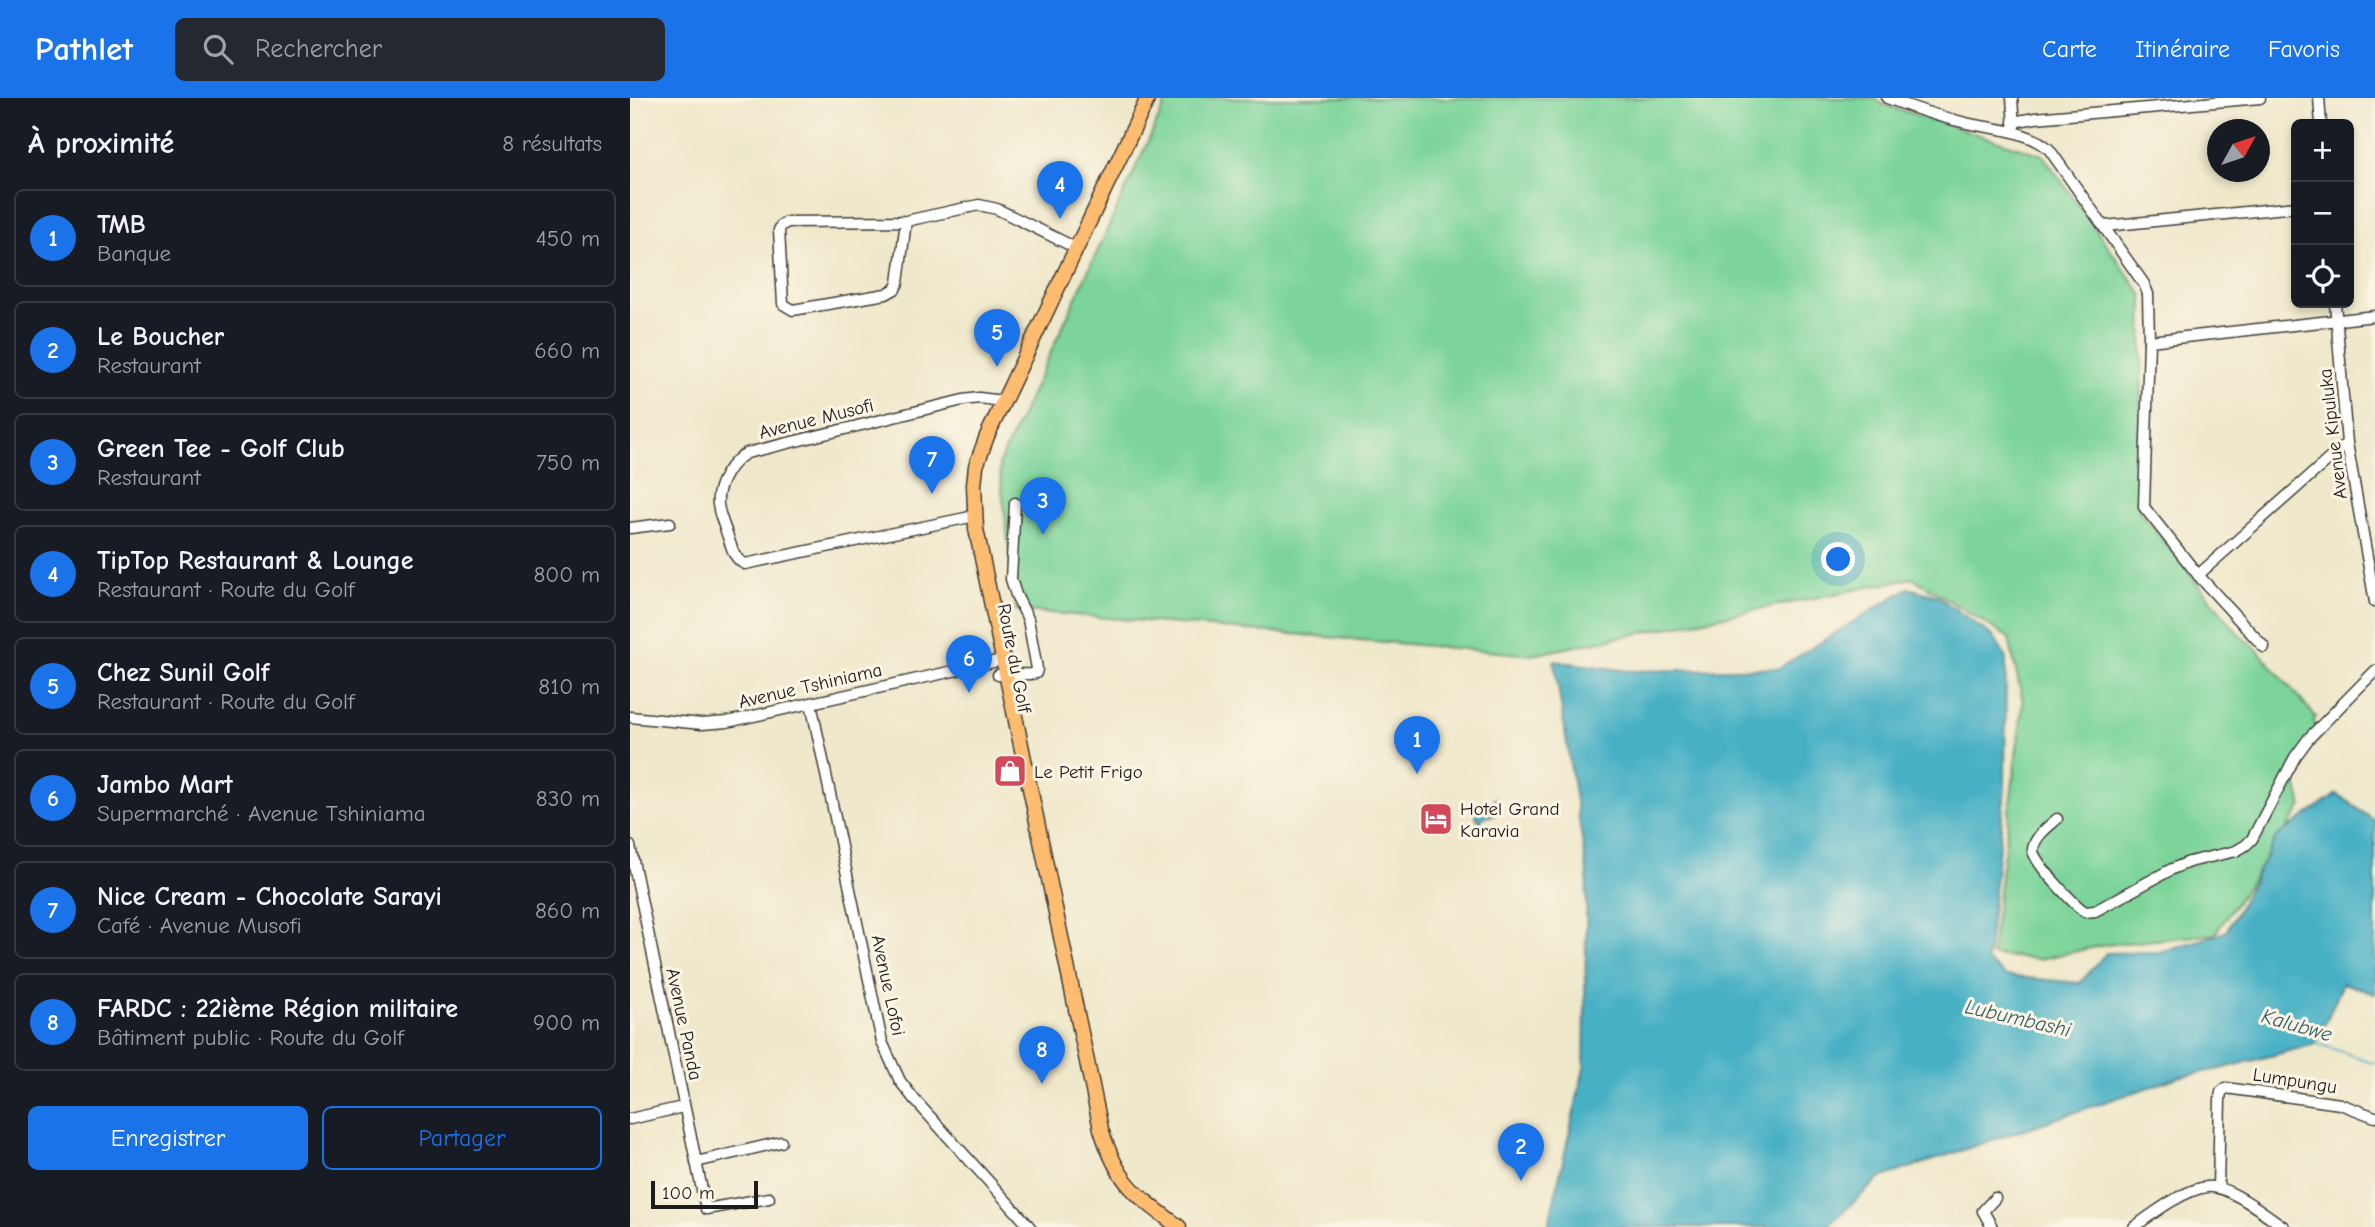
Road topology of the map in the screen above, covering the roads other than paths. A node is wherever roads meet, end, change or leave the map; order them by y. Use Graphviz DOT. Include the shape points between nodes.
graph roads {
  1 [pos="1139,98"];
  2 [pos="1147,98"];
  3 [pos="1887,98"];
  4 [pos="2012,98"];
  5 [pos="2260,98"];
  6 [pos="2319,98"];
  7 [pos="2321,119"];
  8 [pos="2014,128"];
  9 [pos="2291,207"];
  10 [pos="906,221"];
  11 [pos="2105,226"];
  12 [pos="1072,246"];
  13 [pos="2335,308"];
  14 [pos="2375,316"];
  15 [pos="2336,320"];
  16 [pos="2149,341"];
  17 [pos="999,400"];
  18 [pos="2347,443"];
  19 [pos="1015,503"];
  20 [pos="971,516"];
  21 [pos="670,523"];
  22 [pos="630,528"];
  23 [pos="2198,575"];
  24 [pos="2375,602"];
  25 [pos="2264,648"];
  26 [pos="1000,668"];
  27 [pos="2375,671"];
  28 [pos="811,703"];
  29 [pos="630,717"];
  30 [pos="2057,819"];
  31 [pos="630,846"];
  32 [pos="683,1107"];
  33 [pos="2375,1117"];
  34 [pos="630,1119"];
  35 [pos="781,1142"];
  36 [pos="696,1162"];
  37 [pos="2218,1188"];
  38 [pos="769,1198"];
  39 [pos="1995,1198"];
  40 [pos="1030,1227"];
  41 [pos="1166,1227"];
  42 [pos="1179,1227"];
  43 [pos="1992,1227"];
  44 [pos="2134,1227"];
  45 [pos="2284,1227"];
  1 -- 12 [label="main road, Route du Golf"];
  2 -- 12 [label="main road"];
  3 -- 8 [label="street" via="1964,122"];
  4 -- 8 [label="street"];
  5 -- 8 [label="street" via="2035,118"];
  6 -- 7 [label="street"];
  8 -- 11 [label="street" via="2049,149"];
  9 -- 11 [label="street"];
  10 -- 10 [label="street" via="782,224 782,302 793,310 893,291"];
  10 -- 12 [label="street" via="979,205 997,209"];
  11 -- 16 [label="street" via="2148,290"];
  12 -- 17 [label="main road, Route du Golf"];
  13 -- 15 [label="street, Avenue Kipuluka"];
  14 -- 15 [label="street"];
  15 -- 16 [label="street"];
  15 -- 18 [label="street, Avenue Kipuluka"];
  16 -- 23 [label="street" via="2144,507"];
  17 -- 20 [label="main road, Route du Golf" via="971,456 966,483"];
  17 -- 20 [label="street, Avenue Musofi" via="963,400 747,453 736,460 718,496 734,554 745,564"];
  18 -- 23 [label="street"];
  18 -- 24 [label="street, Avenue Kipuluka"];
  19 -- 26 [label="street, Avenue Tshiniama" via="1011,579 1026,613 1037,669 1031,674"];
  20 -- 26 [label="main road, Route du Golf"];
  21 -- 22 [label="street"];
  23 -- 25 [label="street"];
  26 -- 28 [label="street, Avenue Tshiniama"];
  26 -- 41 [label="main road, Route du Golf" via="1097,1146 1115,1184"];
  26 -- 42 [label="main road" via="1108,1152 1133,1191"];
  27 -- 30 [label="street" via="2309,738 2252,838 2236,850 2172,869 2095,911 2085,912 2032,852 2037,839"];
  28 -- 29 [label="street, Avenue Tshiniama" via="714,723"];
  28 -- 40 [label="street, Avenue Lofoi" via="890,1064 914,1099"];
  31 -- 32 [label="street, Avenue Panda"];
  32 -- 34 [label="street"];
  32 -- 36 [label="street, Avenue Panda"];
  33 -- 37 [label="street, Lumpungu" via="2340,1104 2226,1088 2220,1099"];
  35 -- 36 [label="street"];
  36 -- 38 [label="street, Avenue Panda" via="706,1209"];
  37 -- 44 [label="street" via="2193,1191"];
  37 -- 45 [label="street"];
  39 -- 43 [label="street" via="1983,1211"];
}
